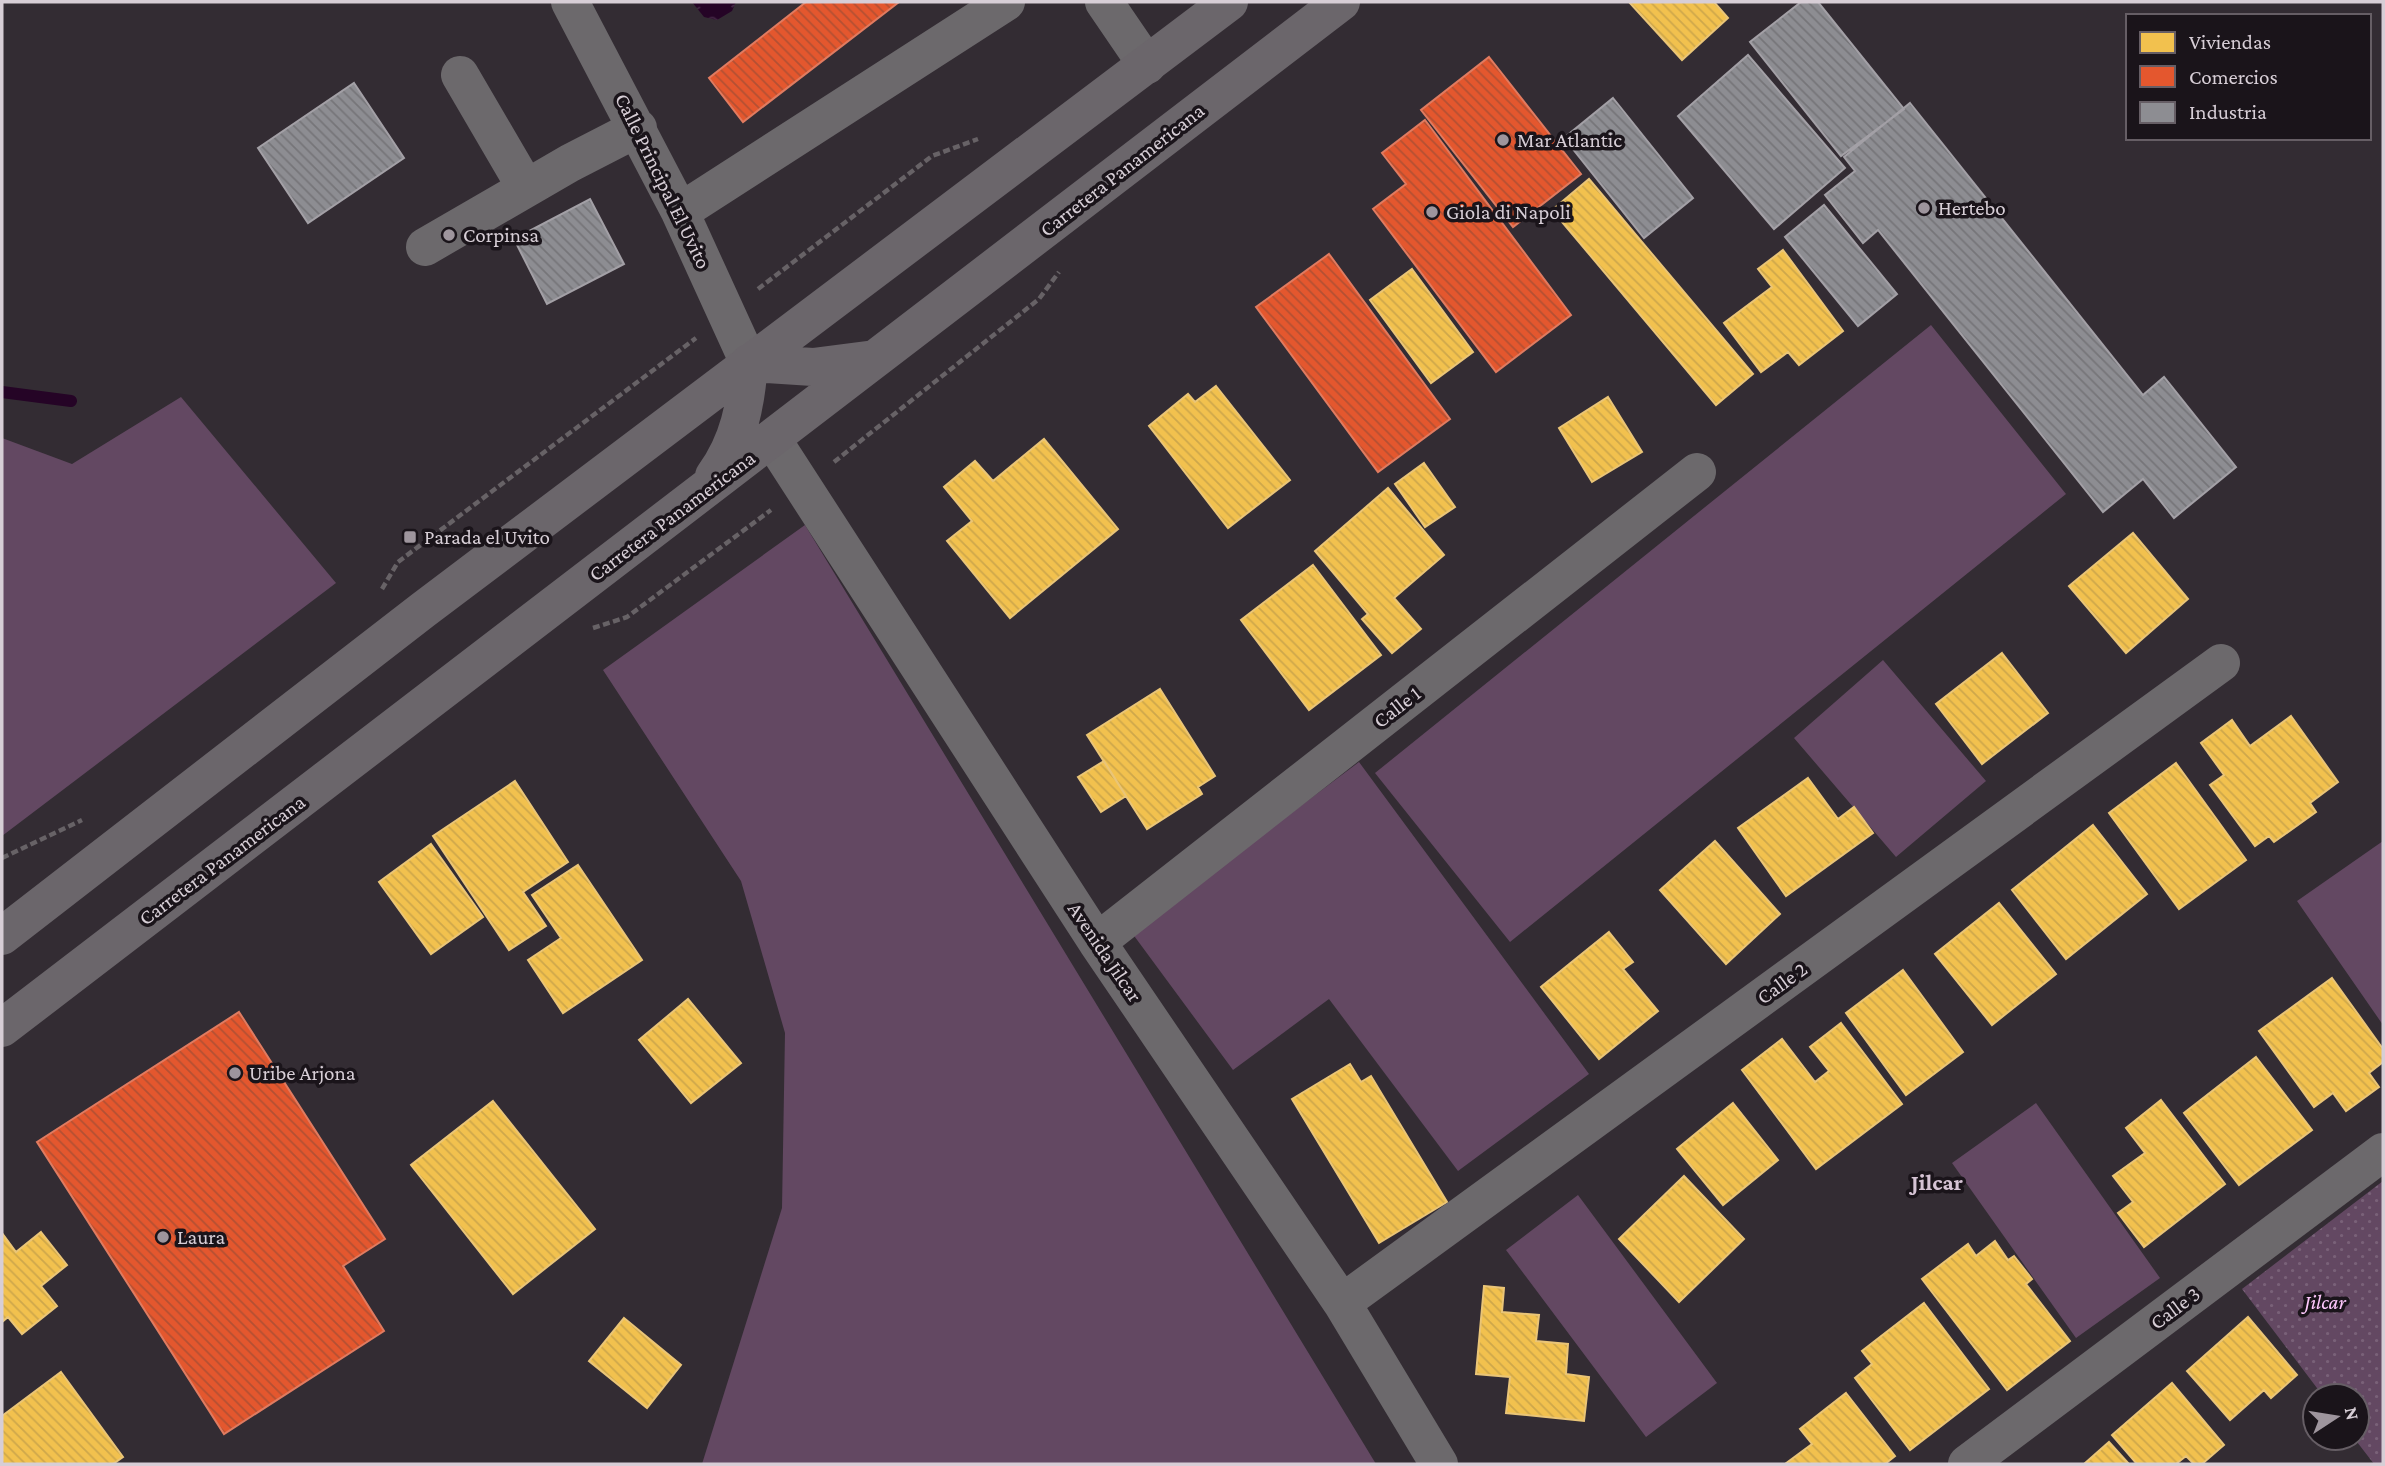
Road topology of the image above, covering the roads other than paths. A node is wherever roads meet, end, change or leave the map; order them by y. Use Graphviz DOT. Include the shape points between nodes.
graph roads {
  1 [pos="570,2"];
  2 [pos="1006,2"];
  3 [pos="1104,2"];
  4 [pos="1229,2"];
  5 [pos="1341,2"];
  6 [pos="1147,65"];
  7 [pos="460,75"];
  8 [pos="638,128"];
  9 [pos="526,188"];
  10 [pos="680,212"];
  11 [pos="425,247"];
  12 [pos="877,358"];
  13 [pos="749,363"];
  14 [pos="772,439"];
  15 [pos="1697,472"];
  16 [pos="702,493"];
  17 [pos="2221,663"];
  18 [pos="2,936"];
  19 [pos="1097,942"];
  20 [pos="2,1028"];
  21 [pos="2383,1152"];
  22 [pos="1342,1303"];
  23 [pos="1438,1464"];
  24 [pos="1966,1464"];
  1 -- 8 [label="street, Calle Principal El Uvito"];
  2 -- 10 [label="street"];
  3 -- 6 [label="street"];
  4 -- 6 [label="highway"];
  5 -- 12 [label="highway, Carretera Panamericana"];
  6 -- 13 [label="highway"];
  7 -- 9 [label="street"];
  8 -- 9 [label="street"];
  8 -- 10 [label="street, Calle Principal El Uvito"];
  9 -- 11 [label="street"];
  10 -- 13 [label="street, Calle Principal El Uvito"];
  12 -- 13 [label="highway" via="813,367"];
  12 -- 14 [label="highway, Carretera Panamericana"];
  13 -- 16 [label="highway" via="738,433 723,465"];
  13 -- 18 [label="highway"];
  14 -- 16 [label="highway, Carretera Panamericana"];
  14 -- 19 [label="street, Avenida Jilcar"];
  15 -- 19 [label="street, Calle 1"];
  16 -- 20 [label="highway, Carretera Panamericana"];
  17 -- 22 [label="street, Calle 2"];
  19 -- 22 [label="street, Avenida Jilcar"];
  21 -- 24 [label="street, Calle 3"];
  22 -- 23 [label="street, Avenida Jilcar"];
}
